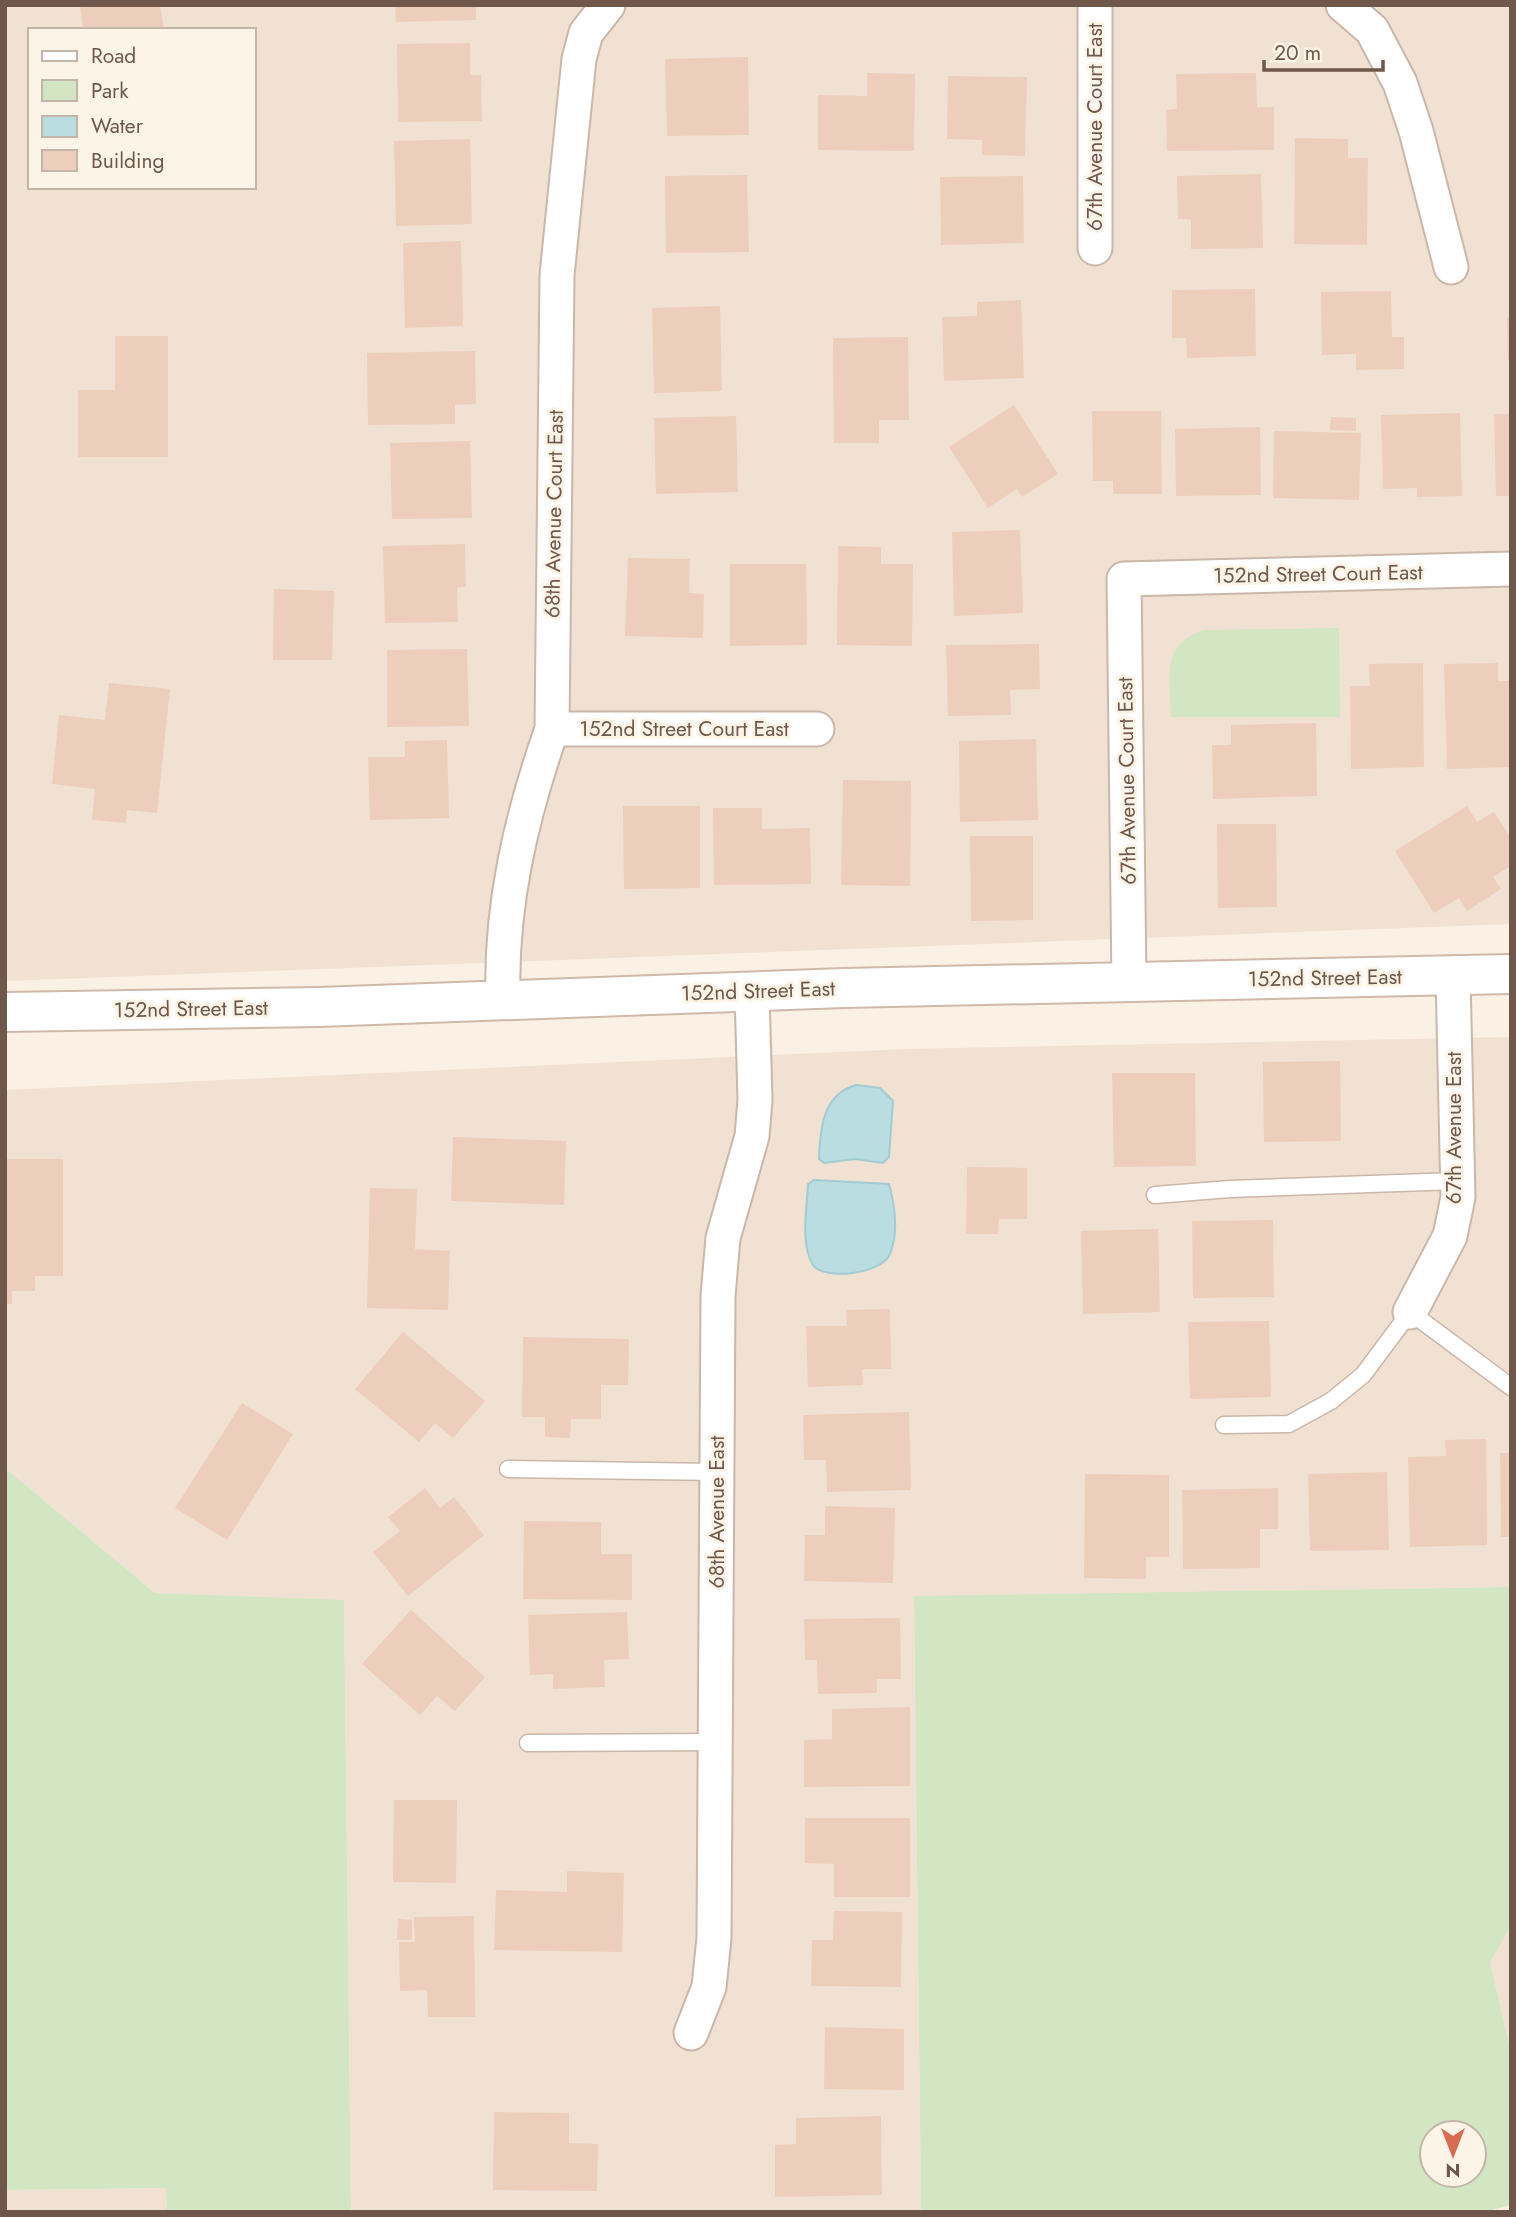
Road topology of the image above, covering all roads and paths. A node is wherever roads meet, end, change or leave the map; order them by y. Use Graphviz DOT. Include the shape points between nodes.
graph roads {
  1 [pos="1095,5"];
  2 [pos="1343,5"];
  3 [pos="600,15"];
  4 [pos="1094,248"];
  5 [pos="1451,267"];
  6 [pos="1511,569"];
  7 [pos="1124,579"];
  8 [pos="552,729"];
  9 [pos="817,729"];
  10 [pos="1511,974"];
  11 [pos="1452,976"];
  12 [pos="1129,982"];
  13 [pos="752,992"];
  14 [pos="503,1000"];
  15 [pos="5,1012"];
  16 [pos="1456,1181"];
  17 [pos="1155,1195"];
  18 [pos="1410,1312"];
  19 [pos="1511,1387"];
  20 [pos="1224,1424"];
  21 [pos="508,1469"];
  22 [pos="717,1472"];
  23 [pos="716,1742"];
  24 [pos="528,1743"];
  25 [pos="691,2033"];
  1 -- 4 [label="street, 67th Avenue Court East"];
  2 -- 5 [label="street" via="1372,30 1399,83"];
  3 -- 8 [label="street, 68th Avenue Court East" via="586,33 579,60 557,275"];
  6 -- 7 [label="street, 152nd Street Court East"];
  7 -- 12 [label="street, 67th Avenue Court East"];
  8 -- 9 [label="street, 152nd Street Court East"];
  8 -- 14 [label="street, 68th Avenue Court East" via="531,788 504,918"];
  10 -- 11 [label="street, 152nd Street East"];
  11 -- 12 [label="street, 152nd Street East"];
  11 -- 16 [label="street, 67th Avenue East"];
  12 -- 13 [label="street, 152nd Street East"];
  13 -- 14 [label="street, 152nd Street East"];
  13 -- 22 [label="street, 68th Avenue East" via="752,1136 723,1238 718,1296"];
  14 -- 15 [label="street, 152nd Street East"];
  16 -- 17 [label="lane"];
  16 -- 18 [label="street, 67th Avenue East" via="1458,1197 1450,1236"];
  18 -- 19 [label="lane"];
  18 -- 20 [label="lane" via="1363,1375 1331,1401 1289,1424"];
  21 -- 22 [label="lane"];
  22 -- 23 [label="street, 68th Avenue East"];
  23 -- 24 [label="lane"];
  23 -- 25 [label="street, 68th Avenue East" via="714,1938 709,1987"];
}
